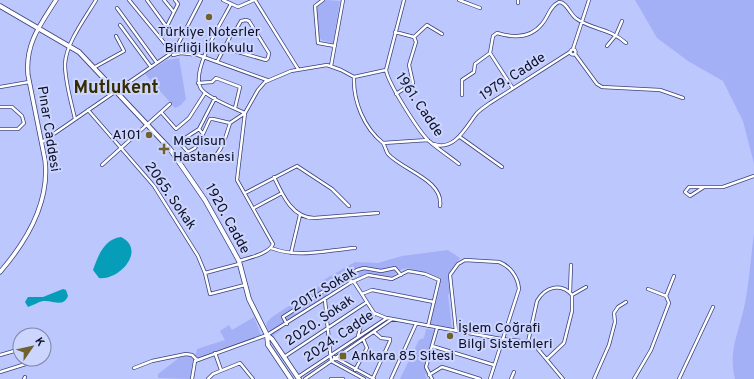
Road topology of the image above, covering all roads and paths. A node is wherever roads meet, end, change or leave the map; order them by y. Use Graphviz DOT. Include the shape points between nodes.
graph roads {
  1 [pos="56,0"];
  2 [pos="96,0"];
  3 [pos="129,0"];
  4 [pos="147,0"];
  5 [pos="164,0"];
  6 [pos="175,0"];
  7 [pos="201,0"];
  8 [pos="223,0"];
  9 [pos="254,0"];
  10 [pos="323,0"];
  11 [pos="343,0"];
  12 [pos="404,0"];
  13 [pos="459,0"];
  14 [pos="589,0"];
  15 [pos="231,4"];
  16 [pos="0,6"];
  17 [pos="117,8"];
  18 [pos="480,8"];
  19 [pos="173,11"];
  20 [pos="582,21"];
  21 [pos="622,21"];
  22 [pos="120,25"];
  23 [pos="166,26"];
  24 [pos="38,27"];
  25 [pos="218,30"];
  26 [pos="395,32"];
  27 [pos="442,34"];
  28 [pos="231,35"];
  29 [pos="616,35"];
  30 [pos="116,36"];
  31 [pos="414,37"];
  32 [pos="161,38"];
  33 [pos="626,43"];
  34 [pos="70,46"];
  35 [pos="335,46"];
  36 [pos="606,46"];
  37 [pos="224,48"];
  38 [pos="573,49"];
  39 [pos="570,52"];
  40 [pos="172,53"];
  41 [pos="490,53"];
  42 [pos="575,54"];
  43 [pos="204,57"];
  44 [pos="217,62"];
  45 [pos="157,63"];
  46 [pos="331,66"];
  47 [pos="95,67"];
  48 [pos="150,67"];
  49 [pos="298,69"];
  50 [pos="386,70"];
  51 [pos="354,78"];
  52 [pos="268,80"];
  53 [pos="29,82"];
  54 [pos="198,83"];
  55 [pos="0,87"];
  56 [pos="512,87"];
  57 [pos="116,91"];
  58 [pos="205,93"];
  59 [pos="396,94"];
  60 [pos="462,95"];
  61 [pos="215,98"];
  62 [pos="683,98"];
  63 [pos="170,104"];
  64 [pos="0,107"];
  65 [pos="235,108"];
  66 [pos="88,110"];
  67 [pos="161,112"];
  68 [pos="246,113"];
  69 [pos="75,119"];
  70 [pos="230,123"];
  71 [pos="147,124"];
  72 [pos="0,129"];
  73 [pos="199,129"];
  74 [pos="203,134"];
  75 [pos="460,137"];
  76 [pos="428,140"];
  77 [pos="42,142"];
  78 [pos="383,142"];
  79 [pos="432,143"];
  80 [pos="121,147"];
  81 [pos="204,161"];
  82 [pos="459,164"];
  83 [pos="102,165"];
  84 [pos="502,167"];
  85 [pos="754,176"];
  86 [pos="274,177"];
  87 [pos="704,187"];
  88 [pos="245,193"];
  89 [pos="282,193"];
  90 [pos="349,206"];
  91 [pos="440,206"];
  92 [pos="254,208"];
  93 [pos="378,213"];
  94 [pos="300,215"];
  95 [pos="272,248"];
  96 [pos="355,248"];
  97 [pos="291,254"];
  98 [pos="239,262"];
  99 [pos="571,265"];
  100 [pos="0,272"];
  101 [pos="205,273"];
  102 [pos="401,275"];
  103 [pos="346,276"];
  104 [pos="674,276"];
  105 [pos="354,282"];
  106 [pos="245,285"];
  107 [pos="586,287"];
  108 [pos="648,289"];
  109 [pos="362,294"];
  110 [pos="571,294"];
  111 [pos="666,296"];
  112 [pos="325,300"];
  113 [pos="367,302"];
  114 [pos="434,302"];
  115 [pos="626,302"];
  116 [pos="713,307"];
  117 [pos="375,314"];
  118 [pos="381,316"];
  119 [pos="387,318"];
  120 [pos="392,319"];
  121 [pos="380,322"];
  122 [pos="287,324"];
  123 [pos="416,324"];
  124 [pos="382,326"];
  125 [pos="428,326"];
  126 [pos="328,328"];
  127 [pos="437,328"];
  128 [pos="456,331"];
  129 [pos="374,332"];
  130 [pos="266,336"];
  131 [pos="358,336"];
  132 [pos="363,339"];
  133 [pos="501,340"];
  134 [pos="528,342"];
  135 [pos="432,346"];
  136 [pos="12,352"];
  137 [pos="215,353"];
  138 [pos="0,355"];
  139 [pos="330,355"];
  140 [pos="284,357"];
  141 [pos="335,358"];
  142 [pos="547,359"];
  143 [pos="197,360"];
  144 [pos="331,361"];
  145 [pos="494,365"];
  146 [pos="16,367"];
  147 [pos="134,368"];
  148 [pos="221,370"];
  149 [pos="355,370"];
  150 [pos="0,372"];
  151 [pos="514,372"];
  152 [pos="429,375"];
  153 [pos="297,378"];
  154 [pos="681,378"];
  155 [pos="192,379"];
  156 [pos="208,379"];
  157 [pos="253,379"];
  158 [pos="291,379"];
  159 [pos="306,379"];
  160 [pos="331,379"];
  161 [pos="343,379"];
  162 [pos="364,379"];
  163 [pos="374,379"];
  164 [pos="391,379"];
  165 [pos="432,379"];
  166 [pos="480,379"];
  167 [pos="490,379"];
  168 [pos="511,379"];
  169 [pos="563,379"];
  170 [pos="594,379"];
  171 [pos="634,379"];
  1 -- 24 [label="street, Pınar Caddesi"];
  2 -- 34 [label="street"];
  3 -- 32 [label="street"];
  4 -- 23 [label="street"];
  5 -- 19 [label="street"];
  6 -- 19 [label="street" via="178,4"];
  7 -- 40 [label="street"];
  8 -- 15 [label="street"];
  9 -- 15 [label="street" via="238,7"];
  9 -- 49 [label="street"];
  10 -- 35 [label="street" via="315,6 318,43"];
  11 -- 35 [label="street"];
  12 -- 26 [label="street, 1961. Cadde"];
  13 -- 18 [label="street"];
  14 -- 20 [label="street"];
  15 -- 25 [label="street"];
  16 -- 24 [label="main road, 1920. Cadde"];
  17 -- 45 [label="street"];
  19 -- 23 [label="street"];
  20 -- 29 [label="street"];
  20 -- 38 [label="street"];
  20 -- 41 [label="street" via="576,19 562,2 559,2 551,8 543,24 525,35 518,38 495,34"];
  21 -- 29 [label="street"];
  22 -- 48 [label="street"];
  23 -- 32 [label="street"];
  24 -- 34 [label="main road, 1920. Cadde"];
  24 -- 53 [label="street, Pınar Caddesi" via="28,54"];
  25 -- 28 [label="street"];
  25 -- 43 [label="street"];
  26 -- 31 [label="street"];
  26 -- 50 [label="street, 1961. Cadde"];
  27 -- 31 [label="street" via="427,26"];
  28 -- 37 [label="street"];
  28 -- 37 [label="street" via="242,20 249,21 269,53 268,58 266,60"];
  29 -- 33 [label="street"];
  29 -- 36 [label="street"];
  30 -- 47 [label="street" via="124,51"];
  31 -- 59 [label="street" via="416,42 409,65 413,83"];
  32 -- 40 [label="street"];
  34 -- 47 [label="main road, 1920. Cadde"];
  34 -- 69 [label="street" via="65,64"];
  35 -- 46 [label="street"];
  37 -- 44 [label="street"];
  38 -- 39 [label="street, 1979. Cadde"];
  38 -- 42 [label="street"];
  39 -- 42 [label="street"];
  39 -- 56 [label="street, 1979. Cadde"];
  40 -- 43 [label="street"];
  40 -- 45 [label="street"];
  41 -- 56 [label="street"];
  41 -- 60 [label="street" via="475,64 474,72 462,80"];
  42 -- 62 [label="street" via="602,87 660,90"];
  43 -- 44 [label="street"];
  43 -- 54 [label="street"];
  44 -- 52 [label="street"];
  45 -- 48 [label="street"];
  46 -- 49 [label="street"];
  46 -- 51 [label="street"];
  47 -- 57 [label="main road, 1920. Cadde"];
  48 -- 57 [label="street"];
  49 -- 52 [label="street"];
  50 -- 51 [label="street"];
  50 -- 59 [label="street, 1961. Cadde"];
  51 -- 78 [label="street" via="360,111 371,130"];
  52 -- 68 [label="street" via="258,90"];
  53 -- 55 [label="street"];
  53 -- 77 [label="street, Pınar Caddesi"];
  54 -- 58 [label="street"];
  54 -- 65 [label="street" via="212,82 216,78 240,87"];
  56 -- 75 [label="street, 1979. Cadde" via="478,112"];
  57 -- 66 [label="street"];
  57 -- 71 [label="main road, 1920. Cadde"];
  58 -- 61 [label="street"];
  58 -- 67 [label="street" via="189,118 176,129"];
  59 -- 76 [label="street, 1961. Cadde"];
  61 -- 65 [label="street"];
  61 -- 73 [label="street"];
  63 -- 67 [label="street"];
  64 -- 72 [label="street" via="14,108 22,116 24,123 18,129"];
  65 -- 68 [label="street"];
  66 -- 69 [label="street"];
  66 -- 80 [label="street, 2065. Sokak"];
  67 -- 71 [label="street"];
  68 -- 70 [label="street"];
  68 -- 88 [label="street" via="238,180"];
  69 -- 77 [label="street"];
  70 -- 74 [label="street" via="210,119"];
  70 -- 81 [label="street" via="217,154"];
  71 -- 80 [label="street"];
  71 -- 98 [label="main road, 1920. Cadde" via="190,176"];
  73 -- 74 [label="street"];
  73 -- 74 [label="street" via="179,142 183,148 188,152 195,148"];
  75 -- 79 [label="street" via="443,145"];
  75 -- 84 [label="street"];
  76 -- 78 [label="street"];
  76 -- 79 [label="street, 1961. Cadde"];
  77 -- 100 [label="street, Pınar Caddesi" via="46,173 42,202 26,239"];
  78 -- 91 [label="street" via="389,155 435,186 441,201"];
  79 -- 82 [label="street, 1961. Cadde"];
  80 -- 83 [label="street"];
  80 -- 101 [label="street, 2065. Sokak" via="157,190 198,256"];
  85 -- 87 [label="street" via="723,187"];
  86 -- 88 [label="street"];
  86 -- 89 [label="street"];
  86 -- 90 [label="street" via="293,166 299,167 332,189"];
  87 -- 87 [label="street" via="689,188 685,192 690,196"];
  88 -- 92 [label="street"];
  89 -- 92 [label="street"];
  89 -- 94 [label="street"];
  92 -- 95 [label="street" via="272,240"];
  93 -- 94 [label="street" via="314,218"];
  94 -- 97 [label="street"];
  95 -- 97 [label="street"];
  95 -- 98 [label="street"];
  96 -- 97 [label="street"];
  98 -- 101 [label="street"];
  98 -- 106 [label="main road, 1920. Cadde"];
  99 -- 110 [label="street"];
  101 -- 106 [label="street, 2065. Sokak" via="210,294"];
  102 -- 103 [label="street" via="395,268 382,271 364,268"];
  102 -- 105 [label="street, 2017. Sokak" via="392,279 368,275"];
  102 -- 114 [label="street, 2017. Sokak" via="408,271 439,280"];
  103 -- 105 [label="street"];
  103 -- 122 [label="street" via="283,317"];
  104 -- 111 [label="street"];
  105 -- 109 [label="street"];
  105 -- 112 [label="street, 2017. Sokak"];
  106 -- 130 [label="main road, 1920. Cadde"];
  107 -- 110 [label="street"];
  108 -- 111 [label="street"];
  109 -- 113 [label="street"];
  109 -- 114 [label="street" via="372,290"];
  110 -- 134 [label="street" via="561,287 555,287 539,297"];
  110 -- 142 [label="street" via="572,311 564,343"];
  111 -- 171 [label="street" via="669,303 651,350"];
  112 -- 122 [label="street, 2017. Sokak"];
  112 -- 126 [label="street"];
  113 -- 117 [label="street"];
  113 -- 126 [label="street, 2020. Sokak"];
  114 -- 125 [label="street, 2017. Sokak"];
  115 -- 170 [label="street" via="614,313 615,322 609,345"];
  116 -- 154 [label="street"];
  117 -- 118 [label="street"];
  117 -- 131 [label="street" via="361,325"];
  118 -- 119 [label="street"];
  118 -- 121 [label="street"];
  119 -- 120 [label="street, 2024. Cadde"];
  119 -- 121 [label="street, 2024. Cadde"];
  120 -- 123 [label="street, 2024. Cadde"];
  120 -- 124 [label="street, 2024. Cadde"];
  121 -- 124 [label="street"];
  121 -- 131 [label="street, 2024. Cadde"];
  122 -- 130 [label="street, 2017. Sokak"];
  123 -- 125 [label="street, 2024. Cadde"];
  123 -- 164 [label="street"];
  124 -- 129 [label="street, 2024. Cadde"];
  125 -- 127 [label="street, 2024. Cadde"];
  126 -- 139 [label="street"];
  126 -- 140 [label="street, 2020. Sokak"];
  127 -- 128 [label="street, 2024. Cadde"];
  127 -- 135 [label="street"];
  128 -- 133 [label="street, 2024. Cadde"];
  128 -- 133 [label="street" via="451,273 463,260 499,262 509,268 519,289"];
  129 -- 132 [label="street, 2024. Cadde"];
  129 -- 163 [label="street" via="381,338 390,339"];
  130 -- 137 [label="street, 2017. Sokak"];
  130 -- 140 [label="main road, 1920. Cadde" via="272,339"];
  130 -- 158 [label="main road, 1920. Cadde" via="271,349"];
  131 -- 139 [label="street, 2024. Cadde"];
  132 -- 141 [label="street, 2024. Cadde"];
  132 -- 149 [label="street" via="367,348"];
  133 -- 134 [label="street, 2024. Cadde"];
  133 -- 145 [label="street"];
  134 -- 142 [label="street" via="534,343"];
  135 -- 145 [label="street"];
  135 -- 152 [label="street" via="426,367"];
  136 -- 138 [label="street"];
  137 -- 143 [label="street, 2017. Sokak"];
  137 -- 148 [label="street"];
  139 -- 141 [label="street"];
  139 -- 144 [label="street"];
  139 -- 153 [label="street, 2024. Cadde"];
  140 -- 153 [label="main road, 1920. Cadde"];
  141 -- 144 [label="street, 2024. Cadde"];
  141 -- 149 [label="street"];
  142 -- 169 [label="street"];
  143 -- 147 [label="street" via="186,354 152,361"];
  143 -- 155 [label="street" via="194,362"];
  144 -- 159 [label="street, 2024. Cadde"];
  144 -- 162 [label="street"];
  145 -- 167 [label="street"];
  146 -- 150 [label="street"];
  148 -- 156 [label="street"];
  148 -- 157 [label="street" via="240,363"];
  149 -- 163 [label="street"];
  151 -- 168 [label="street"];
  152 -- 165 [label="street"];
  152 -- 166 [label="street" via="442,367"];
  160 -- 161 [label="street"];
}
